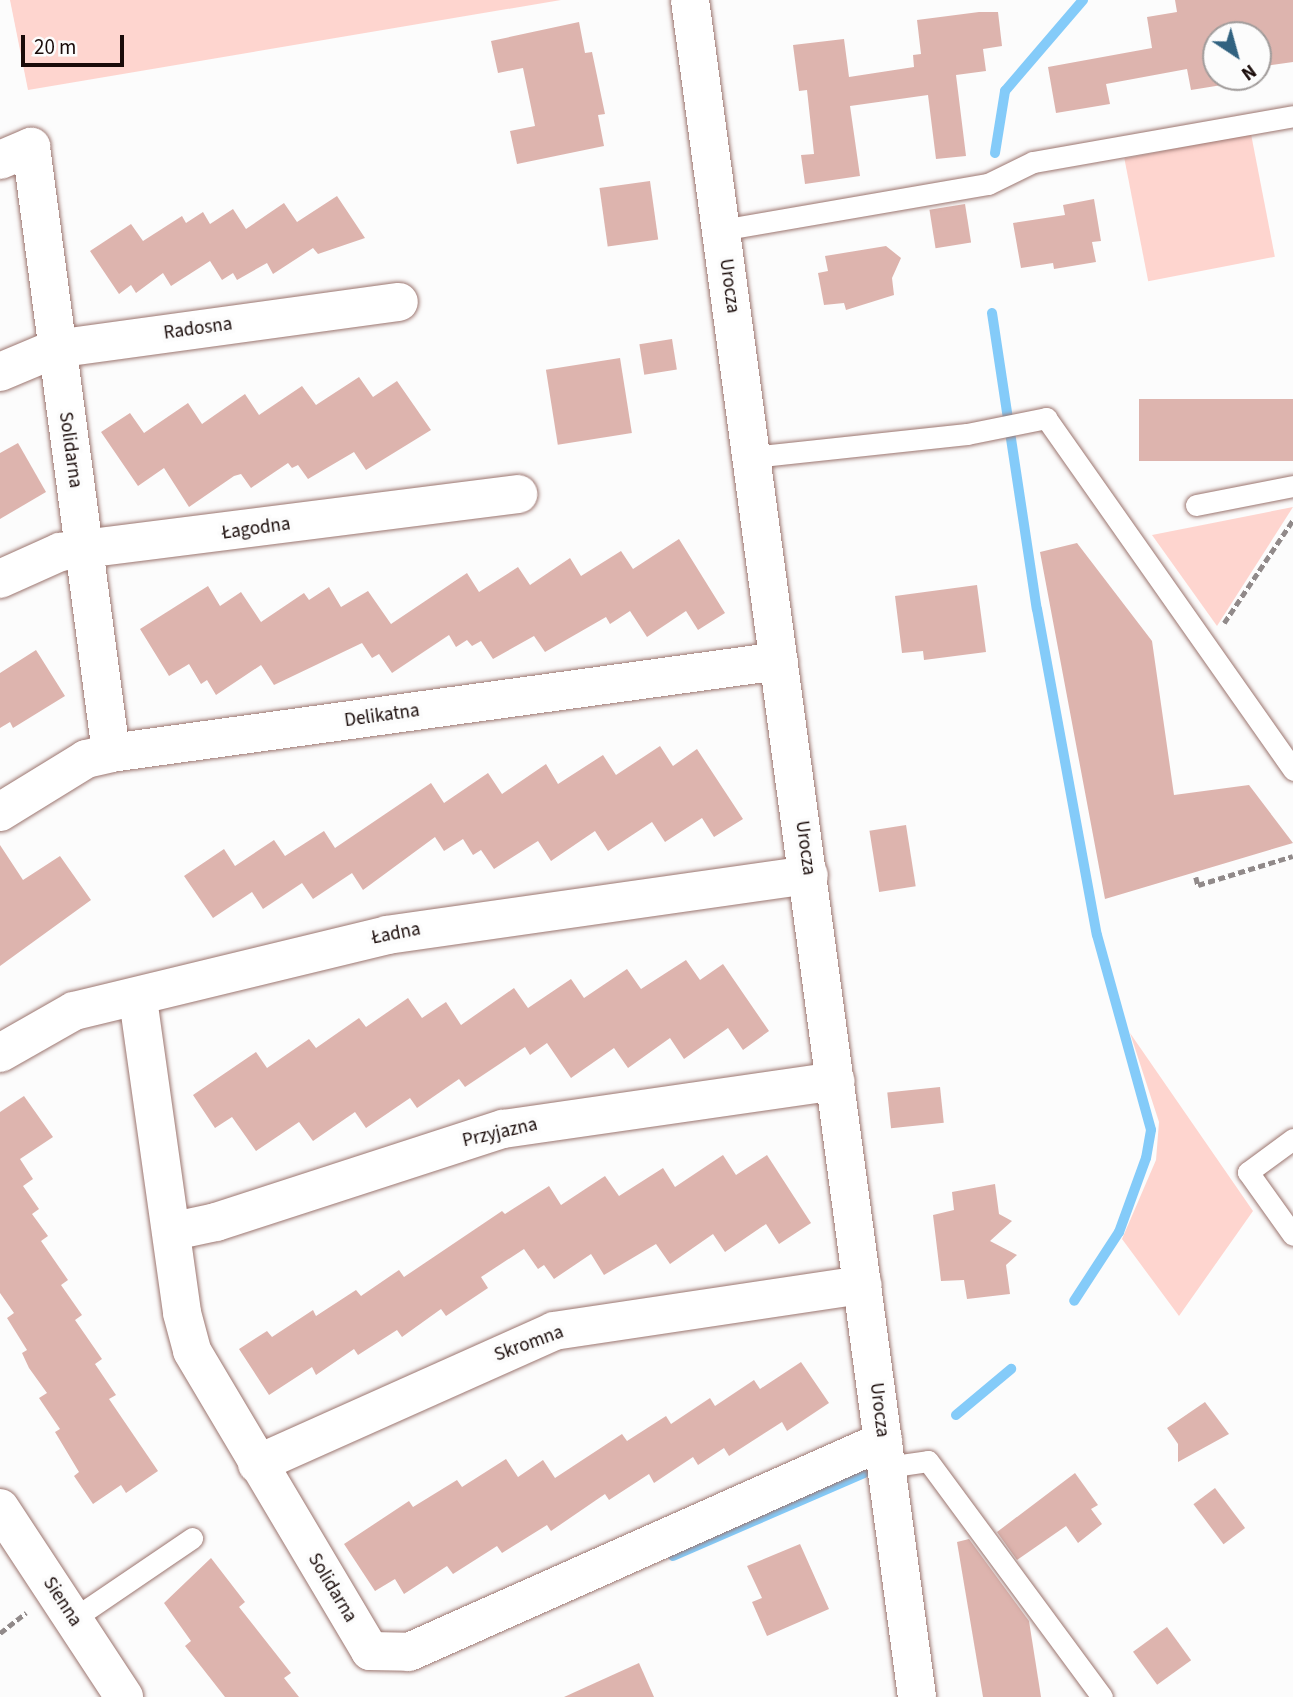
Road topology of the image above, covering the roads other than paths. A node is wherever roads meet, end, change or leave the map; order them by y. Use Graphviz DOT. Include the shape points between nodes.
graph roads {
  1 [pos="690,0"];
  2 [pos="1293,116"];
  3 [pos="16,154"];
  4 [pos="722,230"];
  5 [pos="399,302"];
  6 [pos="55,349"];
  7 [pos="0,372"];
  8 [pos="752,457"];
  9 [pos="1293,486"];
  10 [pos="518,494"];
  11 [pos="1196,505"];
  12 [pos="85,551"];
  13 [pos="0,579"];
  14 [pos="779,661"];
  15 [pos="111,753"];
  16 [pos="1293,770"];
  17 [pos="0,811"];
  18 [pos="809,875"];
  19 [pos="138,999"];
  20 [pos="0,1053"];
  21 [pos="836,1081"];
  22 [pos="1293,1139"];
  23 [pos="174,1231"];
  24 [pos="1293,1235"];
  25 [pos="863,1285"];
  26 [pos="885,1454"];
  27 [pos="257,1464"];
  28 [pos="0,1508"];
  29 [pos="192,1538"];
  30 [pos="73,1619"];
  31 [pos="124,1697"];
  32 [pos="917,1697"];
  33 [pos="1102,1697"];
  1 -- 4 [label="street, Urocza"];
  2 -- 4 [label="lane" via="1033,162 988,184"];
  3 -- 6 [label="street, Solidarna"];
  4 -- 8 [label="street, Urocza"];
  5 -- 6 [label="street, Radosna"];
  6 -- 7 [label="street, Radosna"];
  6 -- 12 [label="street, Solidarna"];
  8 -- 14 [label="street, Urocza"];
  8 -- 16 [label="lane" via="1046,418"];
  9 -- 11 [label="lane"];
  10 -- 12 [label="street, Łagodna"];
  12 -- 13 [label="street, Łagodna" via="60,552"];
  12 -- 15 [label="street, Solidarna"];
  14 -- 15 [label="street, Delikatna"];
  14 -- 18 [label="street, Urocza"];
  15 -- 17 [label="street, Delikatna" via="86,759"];
  18 -- 19 [label="street, Ładna" via="387,935"];
  18 -- 21 [label="street, Urocza"];
  19 -- 20 [label="street, Ładna" via="74,1011"];
  19 -- 23 [label="street, Solidarna"];
  21 -- 23 [label="street, Przyjazna" via="503,1129 216,1222"];
  21 -- 25 [label="street, Urocza"];
  22 -- 24 [label="lane" via="1248,1172"];
  23 -- 27 [label="street, Solidarna" via="182,1313 192,1351"];
  25 -- 26 [label="street, Urocza"];
  25 -- 27 [label="street, Skromna" via="554,1331"];
  26 -- 27 [label="street, Solidarna" via="410,1652 370,1651"];
  26 -- 32 [label="street, Urocza"];
  26 -- 33 [label="lane" via="928,1461"];
  28 -- 30 [label="street, Sienna"];
  29 -- 30 [label="lane"];
  30 -- 31 [label="street, Sienna"];
}
